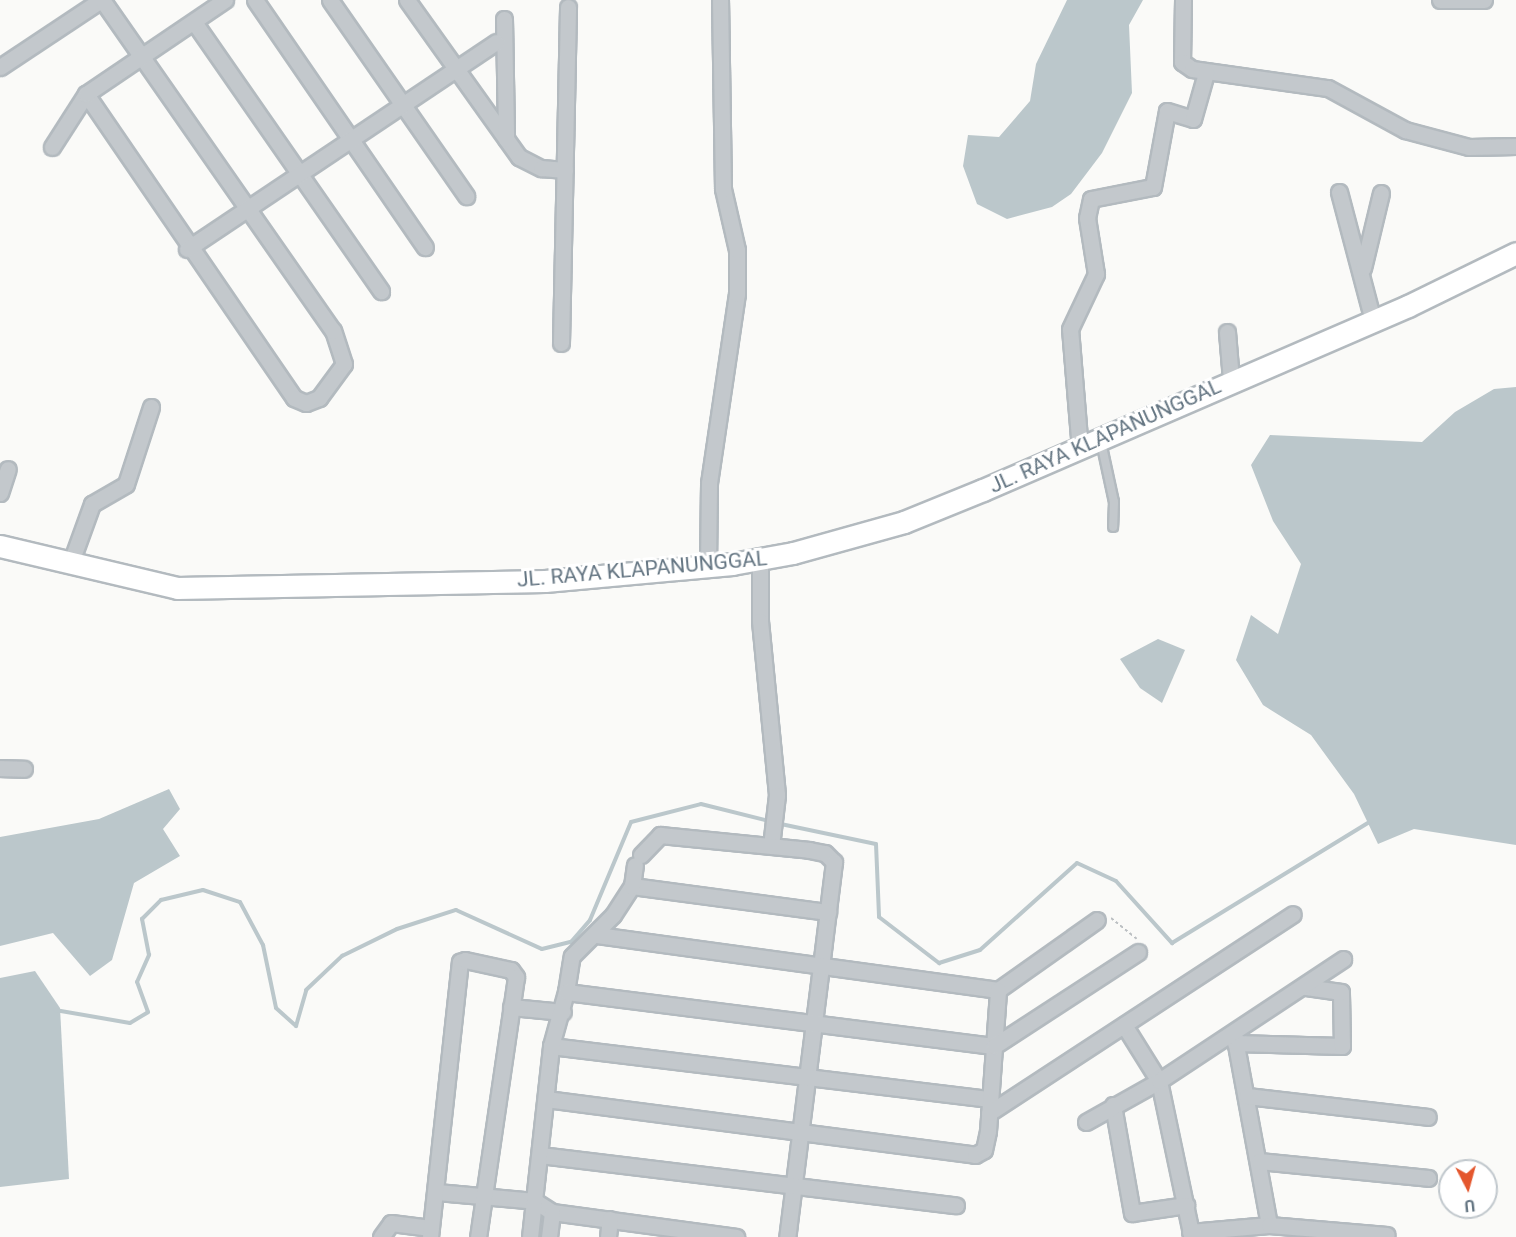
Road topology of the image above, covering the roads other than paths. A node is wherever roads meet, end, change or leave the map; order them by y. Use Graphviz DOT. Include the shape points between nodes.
graph roads {
  1 [pos="101,0"];
  2 [pos="225,0"];
  3 [pos="255,0"];
  4 [pos="330,0"];
  5 [pos="407,0"];
  6 [pos="720,0"];
  7 [pos="1183,0"];
  8 [pos="1440,0"];
  9 [pos="1484,0"];
  10 [pos="568,7"];
  11 [pos="504,19"];
  12 [pos="194,22"];
  13 [pos="496,42"];
  14 [pos="140,56"];
  15 [pos="0,67"];
  16 [pos="455,70"];
  17 [pos="1206,73"];
  18 [pos="86,94"];
  19 [pos="406,107"];
  20 [pos="506,139"];
  21 [pos="353,141"];
  22 [pos="1516,146"];
  23 [pos="52,147"];
  24 [pos="565,170"];
  25 [pos="303,174"];
  26 [pos="1339,192"];
  27 [pos="1381,193"];
  28 [pos="466,196"];
  29 [pos="245,211"];
  30 [pos="425,247"];
  31 [pos="187,249"];
  32 [pos="1516,253"];
  33 [pos="1363,268"];
  34 [pos="381,291"];
  35 [pos="1373,321"];
  36 [pos="1227,332"];
  37 [pos="561,343"];
  38 [pos="1231,380"];
  39 [pos="151,407"];
  40 [pos="1101,438"];
  41 [pos="1080,450"];
  42 [pos="8,469"];
  43 [pos="0,493"];
  44 [pos="1113,527"];
  45 [pos="0,546"];
  46 [pos="760,559"];
  47 [pos="71,562"];
  48 [pos="708,567"];
  49 [pos="0,768"];
  50 [pos="24,769"];
  51 [pos="772,840"];
  52 [pos="632,886"];
  53 [pos="828,912"];
  54 [pos="1293,914"];
  55 [pos="1097,920"];
  56 [pos="597,935"];
  57 [pos="1138,952"];
  58 [pos="1343,959"];
  59 [pos="821,966"];
  60 [pos="1304,987"];
  61 [pos="998,990"];
  62 [pos="566,992"];
  63 [pos="511,1007"];
  64 [pos="563,1012"];
  65 [pos="811,1024"];
  66 [pos="1124,1025"];
  67 [pos="1234,1037"];
  68 [pos="551,1046"];
  69 [pos="994,1046"];
  70 [pos="806,1079"];
  71 [pos="1159,1081"];
  72 [pos="1247,1096"];
  73 [pos="546,1100"];
  74 [pos="1113,1105"];
  75 [pos="988,1106"];
  76 [pos="1428,1117"];
  77 [pos="1086,1122"];
  78 [pos="798,1132"];
  79 [pos="540,1155"];
  80 [pos="1259,1161"];
  81 [pos="1428,1178"];
  82 [pos="791,1184"];
  83 [pos="437,1192"];
  84 [pos="484,1196"];
  85 [pos="535,1201"];
  86 [pos="956,1205"];
  87 [pos="1186,1205"];
  88 [pos="552,1212"];
  89 [pos="610,1219"];
  90 [pos="1269,1225"];
  91 [pos="431,1233"];
  92 [pos="1191,1234"];
  93 [pos="1387,1235"];
  94 [pos="381,1237"];
  95 [pos="478,1237"];
  96 [pos="530,1237"];
  97 [pos="549,1237"];
  98 [pos="608,1237"];
  99 [pos="736,1237"];
  100 [pos="787,1237"];
  1 -- 14 [label="street"];
  1 -- 15 [label="street"];
  2 -- 12 [label="street"];
  3 -- 21 [label="street"];
  4 -- 19 [label="street"];
  5 -- 16 [label="street"];
  6 -- 48 [label="street" via="723,189 737,250 737,294 709,483"];
  7 -- 17 [label="street" via="1182,62"];
  8 -- 9 [label="street"];
  10 -- 24 [label="street"];
  11 -- 20 [label="street"];
  12 -- 14 [label="street"];
  12 -- 25 [label="street"];
  13 -- 16 [label="street"];
  14 -- 18 [label="street"];
  14 -- 29 [label="street"];
  16 -- 19 [label="street"];
  16 -- 20 [label="street"];
  17 -- 22 [label="street" via="1328,88 1405,130 1469,147"];
  17 -- 41 [label="street" via="1192,118 1167,111 1153,188 1091,199 1087,218 1096,274 1070,329"];
  18 -- 23 [label="street"];
  18 -- 31 [label="street"];
  19 -- 21 [label="street"];
  19 -- 28 [label="street"];
  20 -- 24 [label="street" via="527,163"];
  21 -- 25 [label="street"];
  21 -- 30 [label="street"];
  24 -- 37 [label="street"];
  25 -- 29 [label="street"];
  25 -- 34 [label="street"];
  26 -- 33 [label="street" via="1346,236"];
  27 -- 33 [label="street"];
  29 -- 31 [label="street"];
  29 -- 31 [label="street" via="343,351 340,376 319,398 306,403 294,398"];
  32 -- 35 [label="street, JL. RAYA KLAPANUNGGAL"];
  33 -- 35 [label="street"];
  35 -- 38 [label="street, JL. RAYA KLAPANUNGGAL"];
  36 -- 38 [label="street"];
  38 -- 40 [label="street, JL. RAYA KLAPANUNGGAL"];
  39 -- 47 [label="street" via="126,484 92,504"];
  40 -- 41 [label="street, JL. RAYA KLAPANUNGGAL"];
  40 -- 44 [label="lane" via="1114,502"];
  41 -- 46 [label="street, JL. RAYA KLAPANUNGGAL" via="904,522"];
  42 -- 43 [label="street"];
  45 -- 47 [label="street, JL. RAYA KLAPANUNGGAL"];
  46 -- 48 [label="street, JL. RAYA KLAPANUNGGAL"];
  46 -- 51 [label="street" via="760,621 777,795"];
  47 -- 48 [label="street, JL. RAYA KLAPANUNGGAL" via="177,588 545,581"];
  49 -- 50 [label="street"];
  51 -- 52 [label="street" via="660,835 638,860"];
  51 -- 53 [label="street" via="830,856 835,872"];
  52 -- 53 [label="street"];
  52 -- 56 [label="street"];
  53 -- 59 [label="street"];
  54 -- 66 [label="street"];
  55 -- 61 [label="street"];
  56 -- 59 [label="street"];
  56 -- 62 [label="street" via="572,956"];
  57 -- 69 [label="street"];
  58 -- 60 [label="street"];
  59 -- 61 [label="street"];
  59 -- 65 [label="street"];
  60 -- 67 [label="street"];
  60 -- 67 [label="street" via="1341,992 1342,1046"];
  61 -- 69 [label="street"];
  62 -- 64 [label="street"];
  62 -- 65 [label="street"];
  63 -- 64 [label="street"];
  63 -- 83 [label="street" via="516,973 460,962"];
  63 -- 84 [label="street"];
  64 -- 68 [label="street"];
  65 -- 69 [label="street"];
  65 -- 70 [label="street"];
  66 -- 71 [label="street"];
  66 -- 75 [label="street"];
  67 -- 71 [label="street"];
  67 -- 72 [label="street"];
  68 -- 70 [label="street"];
  68 -- 73 [label="street"];
  69 -- 75 [label="street"];
  70 -- 75 [label="street"];
  70 -- 78 [label="street"];
  71 -- 74 [label="street"];
  71 -- 87 [label="street"];
  72 -- 76 [label="street"];
  72 -- 80 [label="street"];
  73 -- 78 [label="street"];
  73 -- 79 [label="street"];
  74 -- 77 [label="street"];
  74 -- 87 [label="street" via="1132,1213"];
  75 -- 78 [label="street" via="984,1150 975,1155"];
  78 -- 82 [label="street"];
  79 -- 82 [label="street"];
  79 -- 85 [label="street"];
  80 -- 81 [label="street"];
  80 -- 90 [label="street"];
  82 -- 86 [label="street"];
  82 -- 100 [label="street"];
  83 -- 84 [label="street"];
  83 -- 91 [label="street"];
  84 -- 85 [label="street"];
  84 -- 95 [label="street"];
  85 -- 88 [label="street"];
  85 -- 96 [label="street"];
  87 -- 92 [label="street"];
  88 -- 89 [label="street"];
  88 -- 97 [label="street"];
  89 -- 98 [label="street"];
  89 -- 99 [label="street"];
  90 -- 92 [label="street"];
  90 -- 93 [label="street"];
  91 -- 94 [label="street" via="391,1223"];
}
